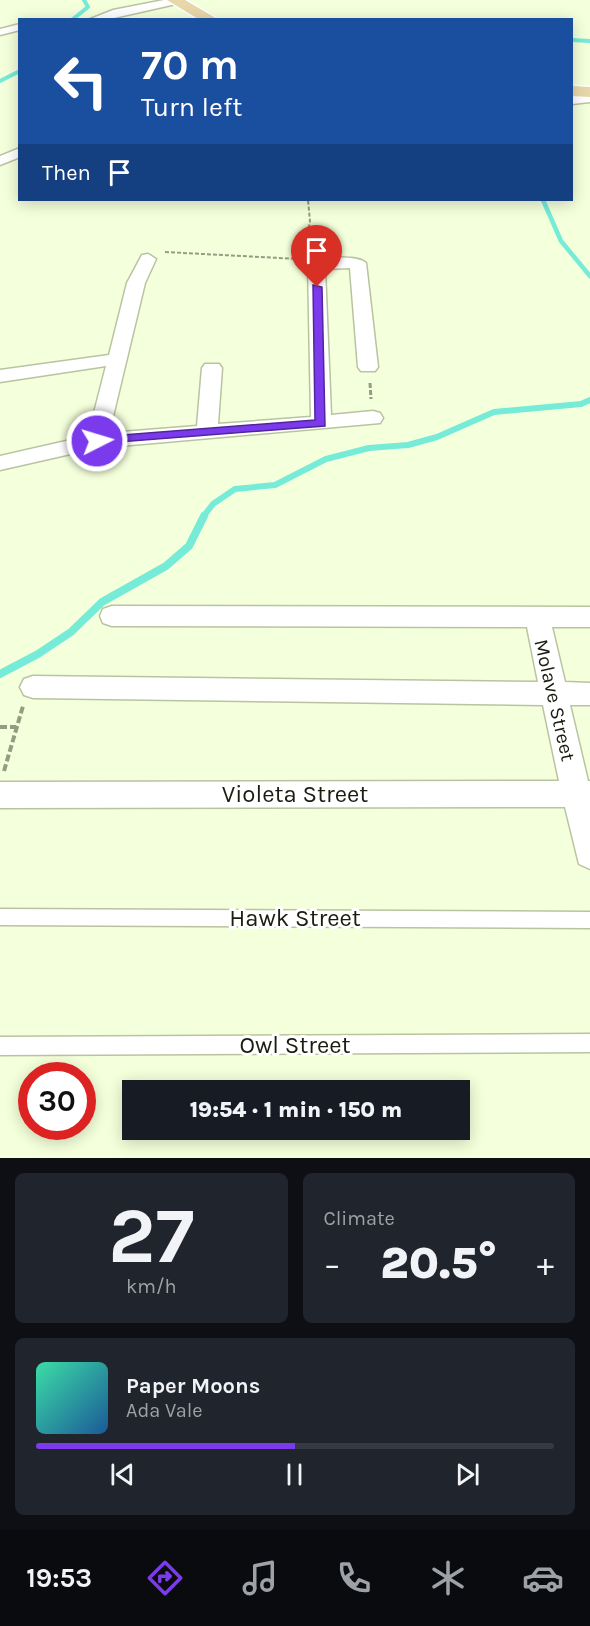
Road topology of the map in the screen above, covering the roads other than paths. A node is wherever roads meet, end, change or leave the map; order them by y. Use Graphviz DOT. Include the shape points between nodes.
graph roads {
  1 [pos="175,0"];
  2 [pos="99,18"];
  3 [pos="208,18"];
  4 [pos="18,28"];
  5 [pos="0,32"];
  6 [pos="583,92"];
  7 [pos="573,100"];
  8 [pos="18,153"];
  9 [pos="0,161"];
  10 [pos="148,259"];
  11 [pos="117,359"];
  12 [pos="368,367"];
  13 [pos="212,368"];
  14 [pos="0,376"];
  15 [pos="373,418"];
  16 [pos="321,423"];
  17 [pos="207,432"];
  18 [pos="97,441"];
  19 [pos="0,463"];
  20 [pos="112,616"];
  21 [pos="537,617"];
  22 [pos="590,617"];
  23 [pos="33,687"];
  24 [pos="554,693"];
  25 [pos="590,694"];
  26 [pos="1,785"];
  27 [pos="583,794"];
  28 [pos="590,854"];
  29 [pos="0,917"];
  30 [pos="590,920"];
  31 [pos="590,1043"];
  32 [pos="0,1046"];
  1 -- 2 [label="street"];
  1 -- 3 [label="main road"];
  4 -- 5 [label="street"];
  6 -- 7 [label="street" via="585,99"];
  8 -- 9 [label="street"];
  10 -- 11 [label="street" via="136,283"];
  11 -- 14 [label="street"];
  11 -- 18 [label="street"];
  12 -- 16 [label="street" via="358,263 316,264"];
  13 -- 17 [label="street"];
  15 -- 16 [label="street"];
  16 -- 17 [label="street"];
  17 -- 18 [label="street"];
  18 -- 19 [label="street"];
  20 -- 21 [label="street"];
  21 -- 22 [label="street"];
  21 -- 24 [label="street, Molave Street"];
  23 -- 24 [label="street"];
  24 -- 25 [label="street"];
  24 -- 27 [label="street, Molave Street"];
  26 -- 27 [label="street, Violeta Street"];
  27 -- 28 [label="street, Molave Street"];
  29 -- 30 [label="lane, Hawk Street"];
  31 -- 32 [label="lane, Owl Street"];
}
